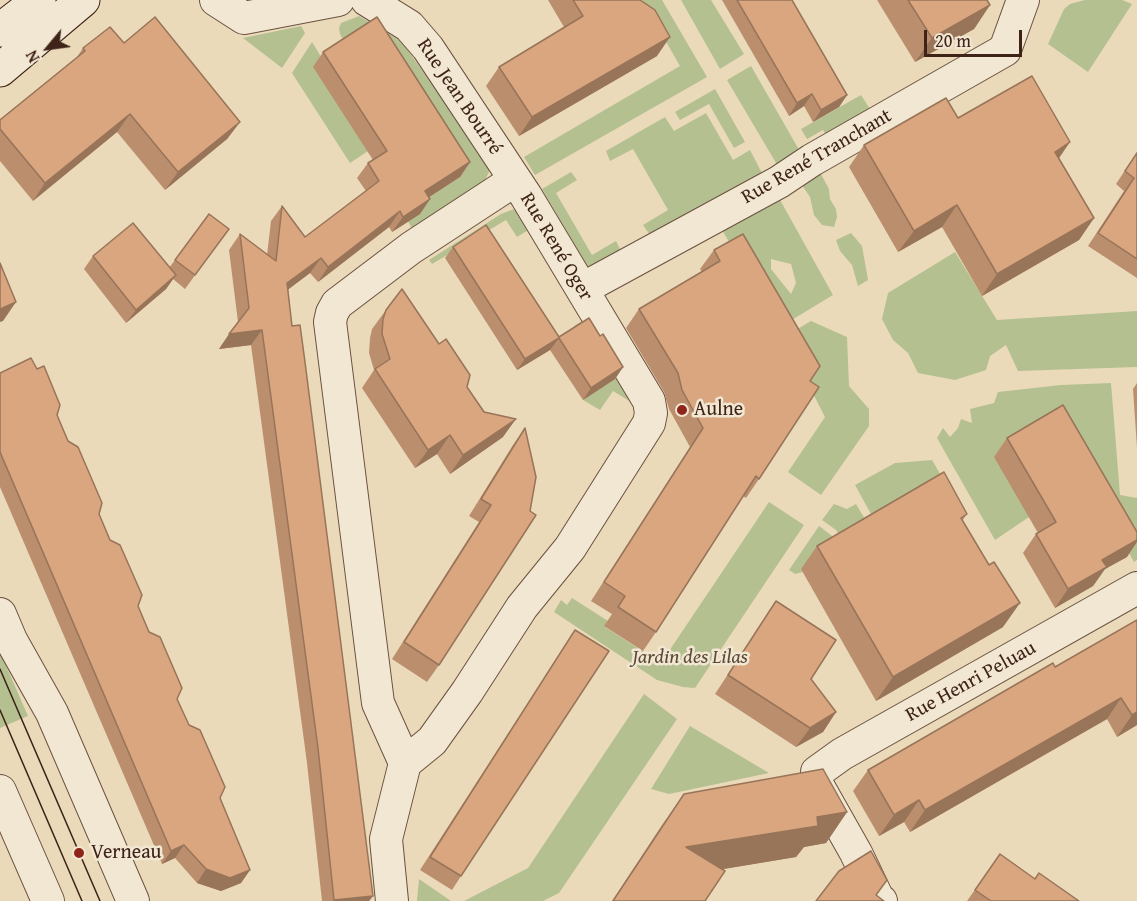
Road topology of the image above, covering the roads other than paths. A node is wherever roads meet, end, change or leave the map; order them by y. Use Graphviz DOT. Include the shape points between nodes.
graph roads {
  1 [pos="39,0"];
  2 [pos="83,0"];
  3 [pos="216,0"];
  4 [pos="338,0"];
  5 [pos="367,0"];
  6 [pos="1023,0"];
  7 [pos="0,30"];
  8 [pos="0,70"];
  9 [pos="515,180"];
  10 [pos="582,289"];
  11 [pos="1137,588"];
  12 [pos="0,614"];
  13 [pos="405,763"];
  14 [pos="0,791"];
  15 [pos="48,901"];
  16 [pos="134,901"];
  17 [pos="392,901"];
  18 [pos="881,901"];
  1 -- 7 [label="main road"];
  2 -- 8 [label="main road"];
  3 -- 4 [label="street" via="244,18"];
  5 -- 9 [label="street, Rue Jean Bourré" via="409,26 428,48"];
  6 -- 10 [label="street, Rue René Tranchant" via="1005,50 779,182"];
  9 -- 10 [label="street, Rue René Oger"];
  9 -- 13 [label="street, Rue René Oger" via="411,248 338,304 330,322 378,703"];
  10 -- 13 [label="street, Rue René Oger" via="649,401 649,423 570,548 522,607 432,741"];
  11 -- 18 [label="street, Rue Henri Peluau" via="842,754 817,772 817,784"];
  12 -- 16 [label="street" via="52,713"];
  13 -- 17 [label="street" via="386,839"];
  14 -- 15 [label="street"];
}
